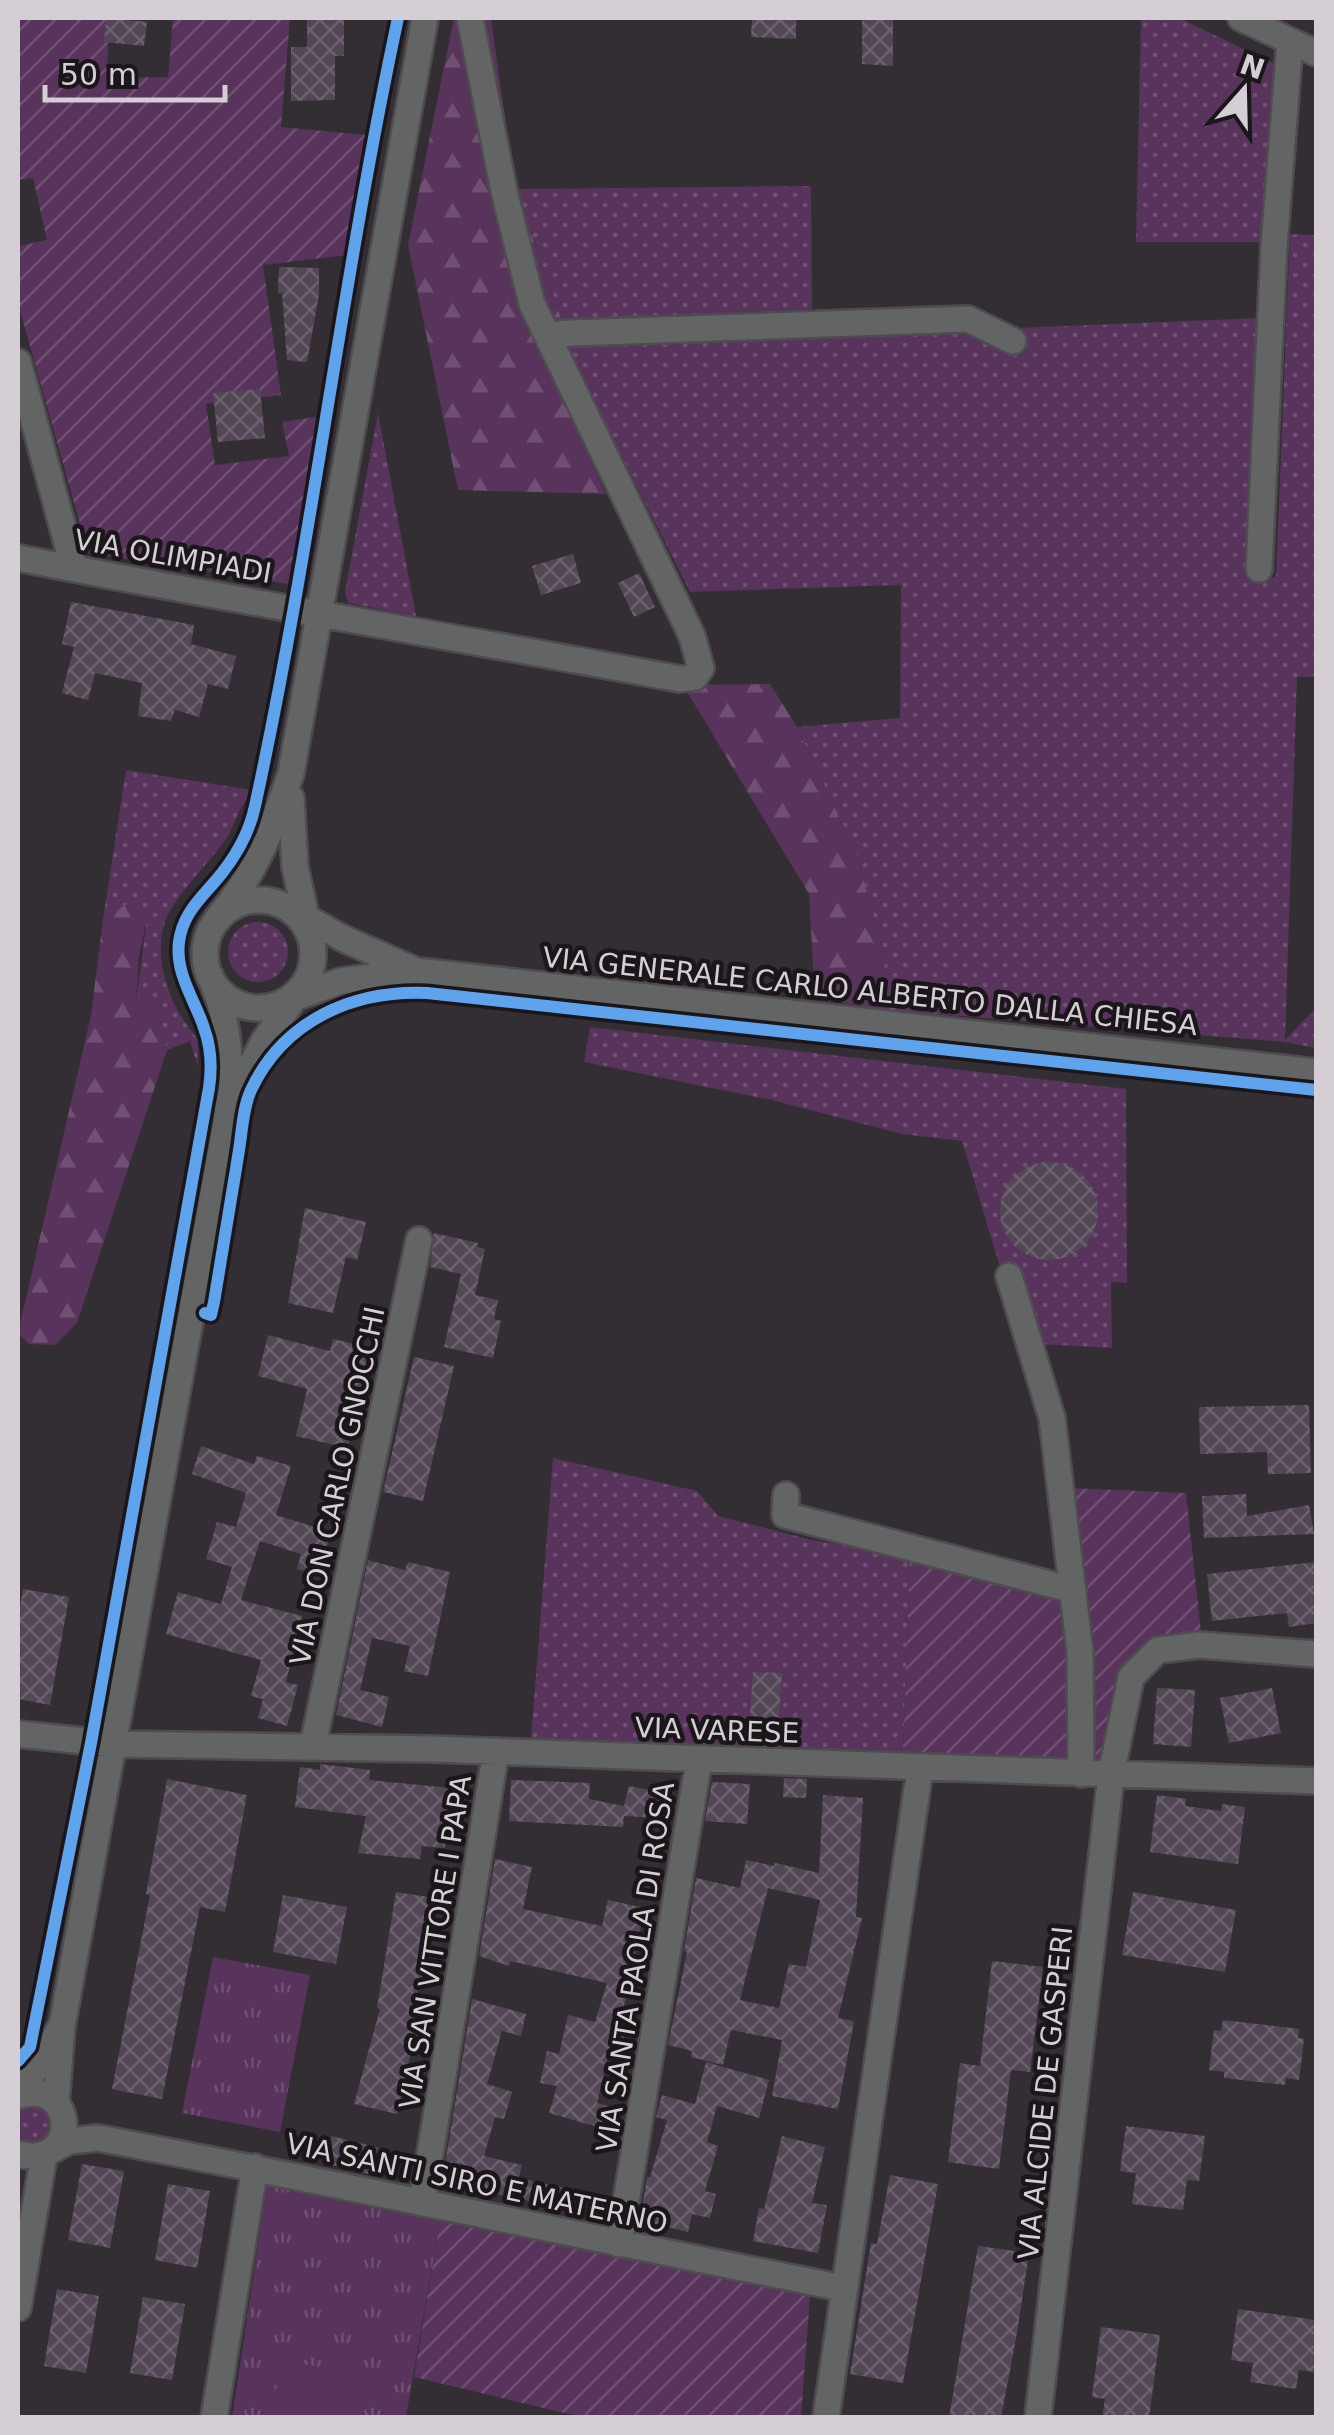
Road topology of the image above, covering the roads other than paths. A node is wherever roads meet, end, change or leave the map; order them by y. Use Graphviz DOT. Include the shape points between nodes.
graph roads {
  1 [pos="425,18"];
  2 [pos="470,18"];
  3 [pos="1241,18"];
  4 [pos="1290,41"];
  5 [pos="1316,53"];
  6 [pos="1013,340"];
  7 [pos="551,343"];
  8 [pos="18,362"];
  9 [pos="18,558"];
  10 [pos="74,569"];
  11 [pos="1259,570"];
  12 [pos="319,612"];
  13 [pos="290,773"];
  14 [pos="300,919"];
  15 [pos="218,920"];
  16 [pos="417,970"];
  17 [pos="210,976"];
  18 [pos="294,995"];
  19 [pos="1316,1072"];
  20 [pos="228,1118"];
  21 [pos="419,1240"];
  22 [pos="1009,1276"];
  23 [pos="786,1495"];
  24 [pos="1073,1590"];
  25 [pos="1316,1654"];
  26 [pos="18,1734"];
  27 [pos="114,1744"];
  28 [pos="313,1745"];
  29 [pos="496,1751"];
  30 [pos="699,1760"];
  31 [pos="920,1768"];
  32 [pos="1081,1774"];
  33 [pos="1111,1775"];
  34 [pos="1316,1781"];
  35 [pos="62,2026"];
  36 [pos="19,2095"];
  37 [pos="59,2106"];
  38 [pos="98,2138"];
  39 [pos="49,2152"];
  40 [pos="18,2154"];
  41 [pos="255,2168"];
  42 [pos="422,2203"];
  43 [pos="619,2244"];
  44 [pos="843,2288"];
  45 [pos="18,2308"];
  46 [pos="214,2418"];
  47 [pos="826,2418"];
  48 [pos="1038,2418"];
  1 -- 12 [label="street"];
  2 -- 7 [label="street" via="532,304"];
  3 -- 4 [label="street"];
  4 -- 5 [label="street"];
  4 -- 11 [label="street"];
  6 -- 7 [label="street" via="968,319 572,333 557,334"];
  7 -- 12 [label="street, VIA OLIMPIADI" via="692,636 702,668 695,677"];
  8 -- 10 [label="street"];
  9 -- 10 [label="street, VIA OLIMPIADI"];
  10 -- 12 [label="street, VIA OLIMPIADI"];
  12 -- 13 [label="street"];
  13 -- 14 [label="street"];
  13 -- 15 [label="street" via="262,856"];
  14 -- 15 [label="street" via="272,901 249,900"];
  14 -- 16 [label="street, VIA GENERALE CARLO ALBERTO DALLA CHIESA"];
  14 -- 18 [label="street" via="313,962"];
  15 -- 17 [label="street" via="205,949"];
  16 -- 18 [label="street, VIA GENERALE CARLO ALBERTO DALLA CHIESA"];
  16 -- 19 [label="street, VIA GENERALE CARLO ALBERTO DALLA CHIESA"];
  17 -- 18 [label="street" via="242,1005 261,1008"];
  17 -- 20 [label="street" via="228,1037"];
  18 -- 20 [label="street" via="247,1070"];
  20 -- 27 [label="street"];
  21 -- 28 [label="street, VIA DON CARLO GNOCCHI"];
  22 -- 24 [label="street" via="1052,1418"];
  23 -- 24 [label="street" via="785,1515"];
  24 -- 32 [label="street"];
  25 -- 33 [label="street, VIA ALCIDE DE GASPERI" via="1199,1646 1158,1650 1130,1677"];
  26 -- 27 [label="street, VIA VARESE"];
  27 -- 28 [label="street, VIA VARESE"];
  27 -- 35 [label="street"];
  28 -- 29 [label="street, VIA VARESE"];
  29 -- 30 [label="street, VIA VARESE"];
  29 -- 42 [label="street, VIA SAN VITTORE I PAPA"];
  30 -- 31 [label="street, VIA VARESE"];
  30 -- 43 [label="street, VIA SANTA PAOLA DI ROSA"];
  31 -- 32 [label="street, VIA VARESE"];
  31 -- 44 [label="street"];
  32 -- 33 [label="street, VIA VARESE"];
  33 -- 34 [label="street, VIA VARESE"];
  33 -- 48 [label="street, VIA ALCIDE DE GASPERI"];
  35 -- 36 [label="street"];
  35 -- 37 [label="street"];
  36 -- 37 [label="street" via="36,2092"];
  37 -- 38 [label="street, VIA SANTI SIRO E MATERNO"];
  37 -- 39 [label="street" via="65,2124"];
  38 -- 39 [label="street, VIA SANTI SIRO E MATERNO"];
  38 -- 41 [label="street, VIA SANTI SIRO E MATERNO"];
  39 -- 40 [label="street, VIA SANTI SIRO E MATERNO"];
  39 -- 45 [label="street"];
  41 -- 42 [label="street, VIA SANTI SIRO E MATERNO"];
  41 -- 46 [label="street"];
  42 -- 43 [label="street, VIA SANTI SIRO E MATERNO"];
  43 -- 44 [label="street, VIA SANTI SIRO E MATERNO"];
  44 -- 47 [label="street"];
}
